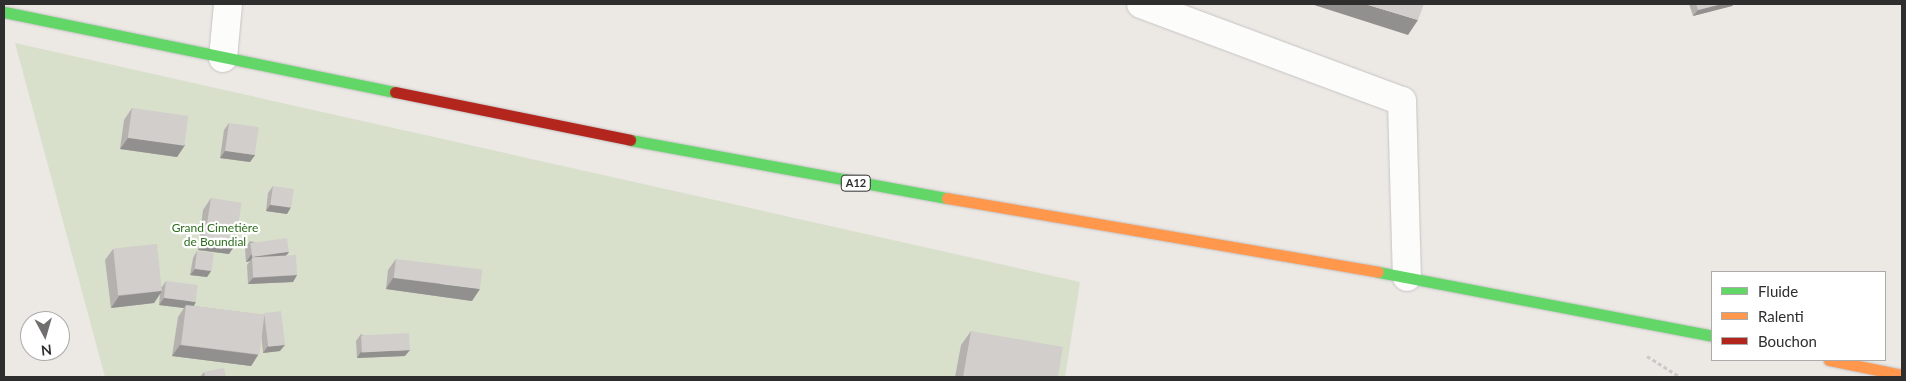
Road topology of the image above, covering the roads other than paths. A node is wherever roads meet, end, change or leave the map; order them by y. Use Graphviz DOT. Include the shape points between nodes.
graph roads {
  1 [pos="228,4"];
  2 [pos="1141,4"];
  3 [pos="4,12"];
  4 [pos="223,58"];
  5 [pos="1407,277"];
  6 [pos="1711,336"];
  7 [pos="1834,361"];
  8 [pos="1902,375"];
  1 -- 4 [label="street"];
  2 -- 5 [label="street" via="1402,101"];
  3 -- 4 [label="main road, A12"];
  4 -- 5 [label="main road, A12" via="746,164"];
  5 -- 6 [label="main road, A12"];
  7 -- 8 [label="main road"];
}
